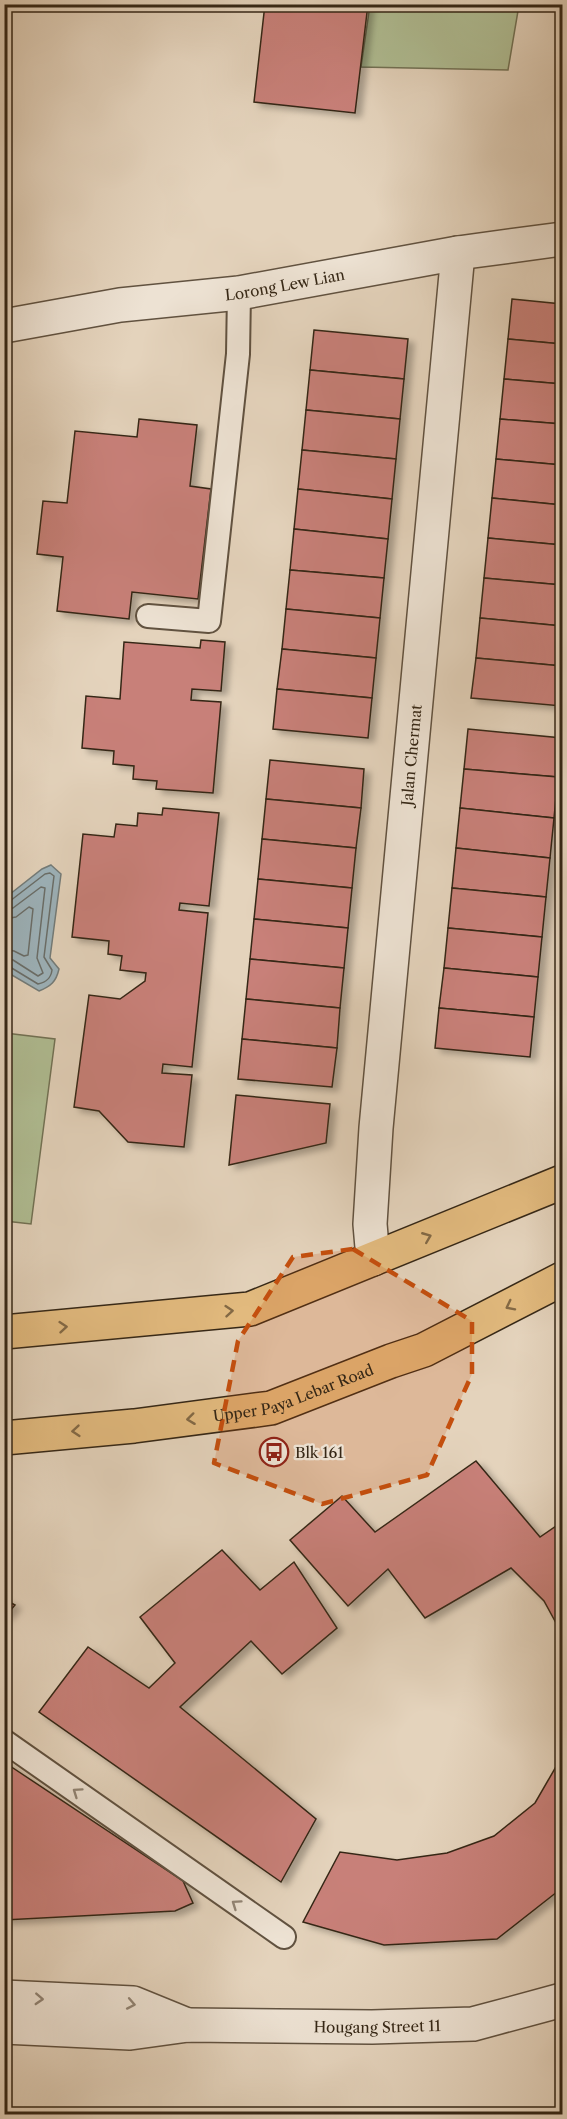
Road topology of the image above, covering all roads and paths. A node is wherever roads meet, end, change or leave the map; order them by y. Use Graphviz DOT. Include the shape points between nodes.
graph roads {
  1 [pos="562,239"];
  2 [pos="458,253"];
  3 [pos="239,293"];
  4 [pos="4,326"];
  5 [pos="148,616"];
  6 [pos="562,1182"];
  7 [pos="373,1259"];
  8 [pos="562,1279"];
  9 [pos="4,1332"];
  10 [pos="4,1438"];
  11 [pos="4,1741"];
  12 [pos="284,1937"];
  13 [pos="4,1997"];
  14 [pos="562,2000"];
  15 [pos="188,2025"];
  16 [pos="4,2027"];
  1 -- 2 [label="street, Lorong Lew Lian"];
  2 -- 3 [label="street, Lorong Lew Lian"];
  2 -- 7 [label="street, Jalan Chermat" via="376,1128 370,1224"];
  3 -- 4 [label="street, Lorong Lew Lian" via="120,305"];
  3 -- 5 [label="lane" via="238,354 208,621"];
  7 -- 6 [label="main road, one-way"];
  9 -- 7 [label="main road, one-way" via="249,1309"];
  8 -- 10 [label="main road, Upper Paya Lebar Road, one-way" via="424,1350 271,1408"];
  12 -- 11 [label="lane, one-way"];
  13 -- 15 [label="street, Hougang Street 11, one-way" via="133,2003"];
  14 -- 15 [label="street, Hougang Street 11" via="473,2024"];
  15 -- 16 [label="street, Hougang Street 11" via="130,2033"];
}
